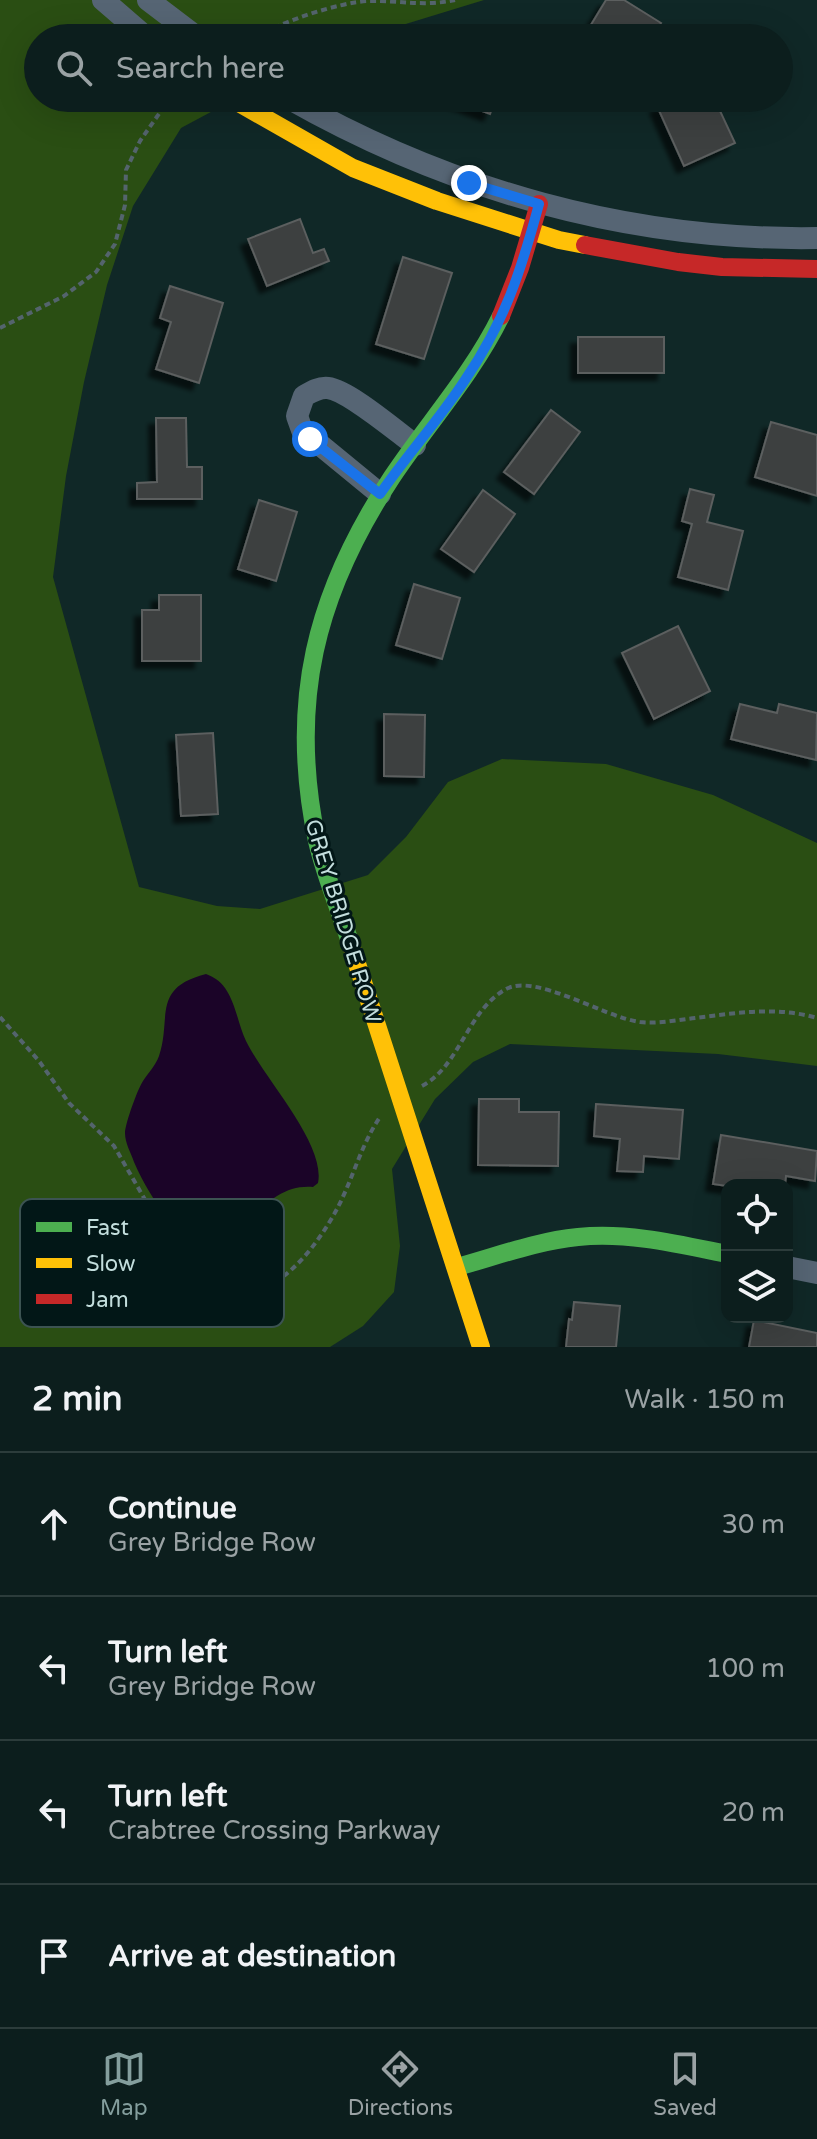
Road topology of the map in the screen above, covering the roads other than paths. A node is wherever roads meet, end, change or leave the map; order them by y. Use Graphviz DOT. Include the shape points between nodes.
graph roads {
  1 [pos="103,0"];
  2 [pos="148,0"];
  3 [pos="131,24"];
  4 [pos="180,24"];
  5 [pos="255,112"];
  6 [pos="313,112"];
  7 [pos="539,204"];
  8 [pos="532,230"];
  9 [pos="817,238"];
  10 [pos="817,269"];
  11 [pos="415,445"];
  12 [pos="380,494"];
  13 [pos="721,1253"];
  14 [pos="457,1267"];
  15 [pos="793,1268"];
  16 [pos="817,1273"];
  17 [pos="481,1347"];
  1 -- 3 [label="street"];
  2 -- 4 [label="street"];
  5 -- 8 [label="street" via="353,168 472,214"];
  6 -- 7 [label="street" via="413,161"];
  7 -- 8 [label="street, GREY BRIDGE ROW"];
  7 -- 9 [label="street" via="682,232"];
  8 -- 10 [label="street" via="594,248 678,262"];
  8 -- 11 [label="street, GREY BRIDGE ROW" via="520,274 495,330 466,379"];
  11 -- 12 [label="street, GREY BRIDGE ROW"];
  11 -- 12 [label="street" via="344,394 328,388 304,396 297,416 302,430"];
  12 -- 14 [label="street, GREY BRIDGE ROW" via="344,557 316,633 305,700 304,767 332,890"];
  13 -- 14 [label="street" via="642,1238 590,1237 545,1243"];
  14 -- 17 [label="street, GREY BRIDGE ROW"];
  15 -- 16 [label="street"];
}
